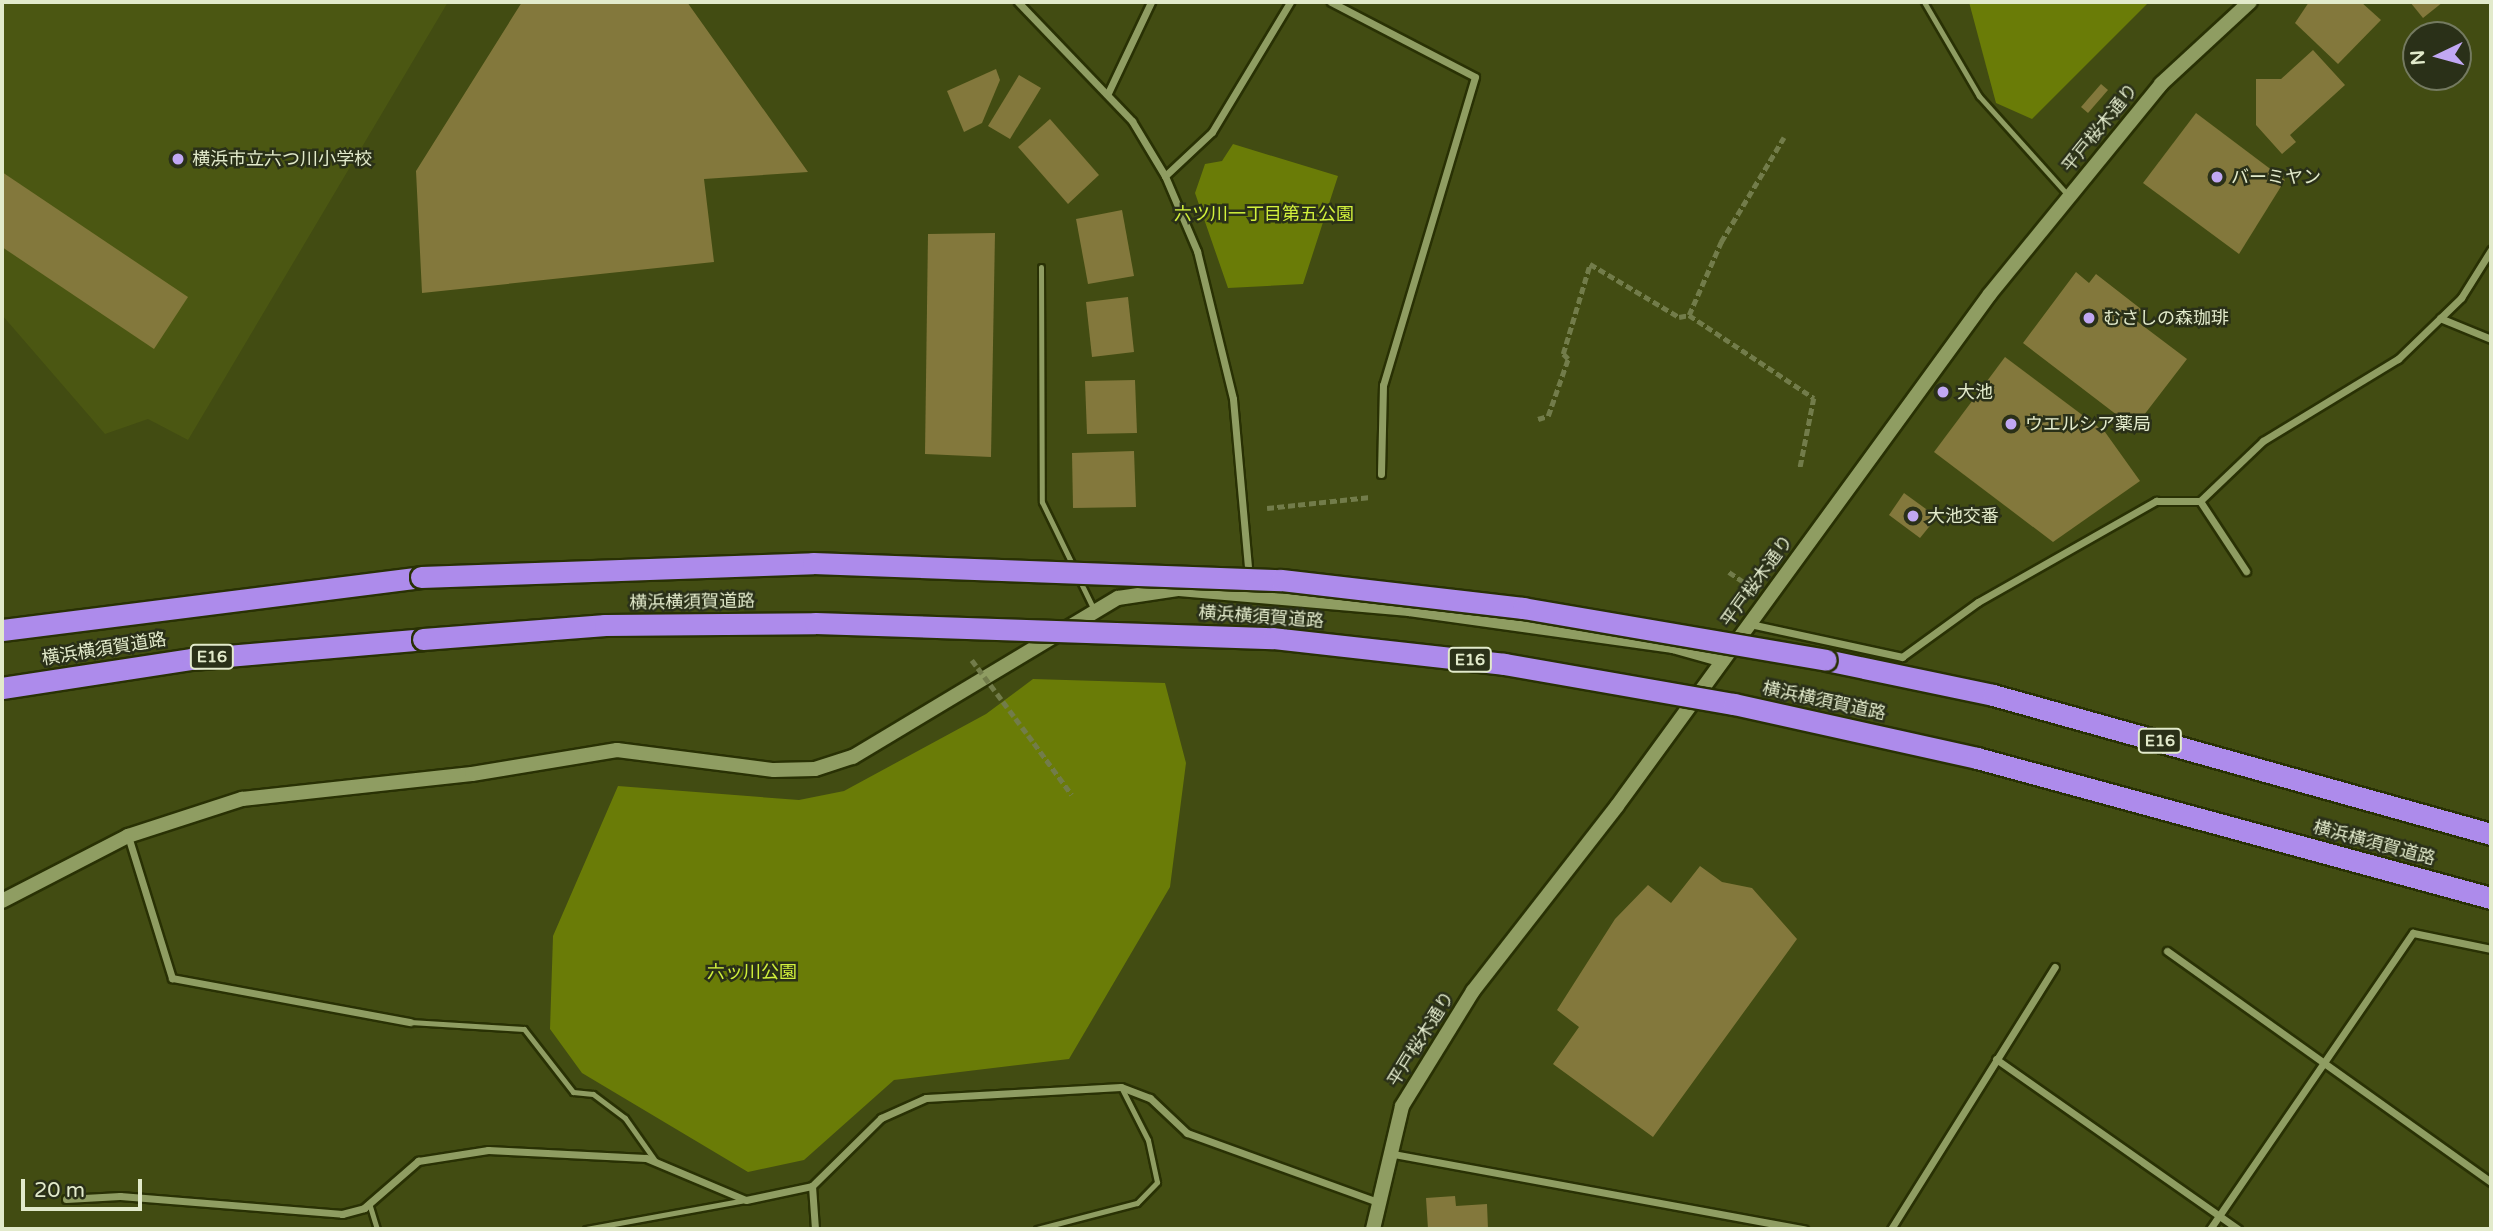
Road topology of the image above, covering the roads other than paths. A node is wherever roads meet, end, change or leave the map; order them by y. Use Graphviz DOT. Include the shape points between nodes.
graph roads {
  1 [pos="1018,2"];
  2 [pos="1151,2"];
  3 [pos="1290,2"];
  4 [pos="1331,2"];
  5 [pos="1924,2"];
  6 [pos="2250,2"];
  7 [pos="1108,93"];
  8 [pos="1165,176"];
  9 [pos="2070,196"];
  10 [pos="2491,250"];
  11 [pos="1041,267"];
  12 [pos="2441,318"];
  13 [pos="2491,339"];
  14 [pos="1381,474"];
  15 [pos="2200,501"];
  16 [pos="2246,571"];
  17 [pos="1250,593"];
  18 [pos="1095,613"];
  19 [pos="1749,624"];
  20 [pos="2,630"];
  21 [pos="1723,660"];
  22 [pos="2,688"];
  23 [pos="2491,834"];
  24 [pos="128,836"];
  25 [pos="2491,898"];
  26 [pos="2,901"];
  27 [pos="2491,949"];
  28 [pos="2166,951"];
  29 [pos="2055,967"];
  30 [pos="410,1022"];
  31 [pos="1996,1059"];
  32 [pos="2324,1063"];
  33 [pos="1121,1087"];
  34 [pos="1388,1153"];
  35 [pos="656,1162"];
  36 [pos="2491,1182"];
  37 [pos="812,1186"];
  38 [pos="66,1199"];
  39 [pos="746,1200"];
  40 [pos="1375,1201"];
  41 [pos="369,1203"];
  42 [pos="2219,1216"];
  43 [pos="1767,1226"];
  44 [pos="377,1229"];
  45 [pos="586,1229"];
  46 [pos="815,1229"];
  47 [pos="1037,1229"];
  48 [pos="1373,1229"];
  49 [pos="1804,1229"];
  50 [pos="1891,1229"];
  51 [pos="2210,1229"];
  52 [pos="2238,1229"];
  1 -- 7 [label="street"];
  2 -- 7 [label="street"];
  3 -- 8 [label="street" via="1212,132"];
  4 -- 14 [label="street" via="1475,77 1383,385"];
  5 -- 9 [label="lane" via="1979,96"];
  6 -- 9 [label="street, 平戸桜木通り" via="2161,84"];
  7 -- 8 [label="street"];
  8 -- 17 [label="street" via="1221,333"];
  9 -- 19 [label="street, 平戸桜木通り" via="1990,294"];
  10 -- 12 [label="street"];
  11 -- 18 [label="lane" via="1042,502"];
  12 -- 13 [label="street"];
  12 -- 15 [label="street" via="2398,359 2263,441"];
  15 -- 16 [label="street"];
  15 -- 19 [label="street" via="2156,501 1978,602 1902,657"];
  17 -- 18 [label="street" via="1179,589 1118,598"];
  17 -- 21 [label="street" via="1660,644"];
  18 -- 24 [label="street" via="853,757 815,769 774,771 617,750 569,754 472,774 242,799"];
  19 -- 21 [label="street, 平戸桜木通り"];
  20 -- 23 [label="highway, 横浜横須賀道路 / E16, bridge" via="421,576 608,566 813,563 1281,580 1536,610 1751,645 1980,692"];
  21 -- 34 [label="street, 平戸桜木通り" via="1473,991 1402,1106"];
  22 -- 25 [label="highway, 横浜横須賀道路 / E16, bridge" via="191,659 606,625 815,623 1273,638 1504,664 1734,704 1977,758"];
  24 -- 26 [label="street"];
  24 -- 30 [label="street" via="172,978"];
  27 -- 32 [label="street" via="2413,933"];
  28 -- 32 [label="street"];
  29 -- 31 [label="street"];
  30 -- 35 [label="lane" via="524,1029 573,1092 593,1094 625,1118"];
  31 -- 42 [label="street"];
  31 -- 50 [label="street"];
  32 -- 36 [label="street"];
  32 -- 42 [label="street"];
  33 -- 37 [label="street" via="926,1098 881,1118"];
  33 -- 40 [label="street" via="1150,1098 1187,1133"];
  33 -- 47 [label="lane" via="1148,1140 1157,1182 1137,1203"];
  34 -- 40 [label="street, 平戸桜木通り"];
  34 -- 43 [label="street"];
  35 -- 39 [label="street"];
  35 -- 41 [label="street" via="575,1150 443,1153 418,1161"];
  37 -- 39 [label="street"];
  37 -- 46 [label="street"];
  38 -- 41 [label="street" via="120,1196 342,1214"];
  39 -- 45 [label="lane"];
  40 -- 48 [label="street, 平戸桜木通り"];
  41 -- 44 [label="lane"];
  42 -- 51 [label="street"];
  42 -- 52 [label="street"];
  43 -- 49 [label="street"];
}
